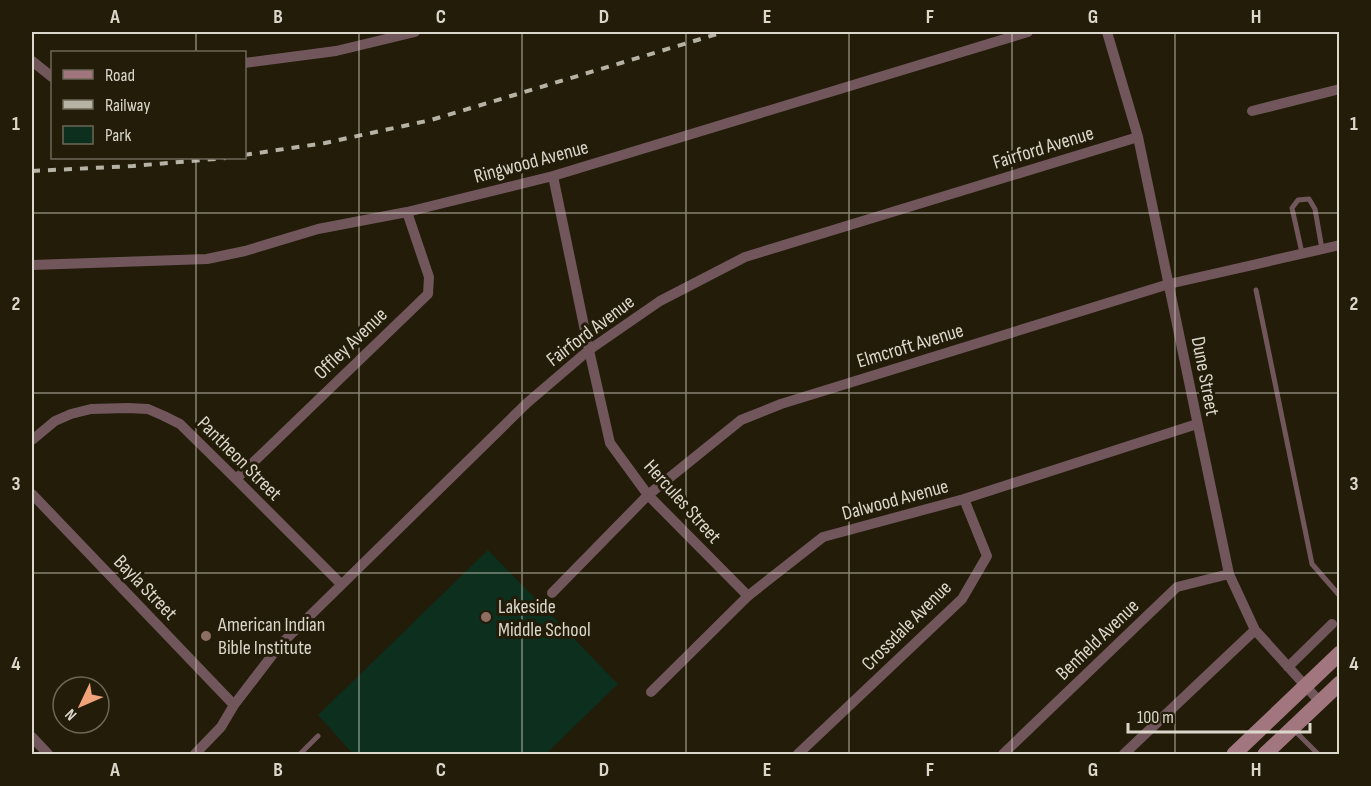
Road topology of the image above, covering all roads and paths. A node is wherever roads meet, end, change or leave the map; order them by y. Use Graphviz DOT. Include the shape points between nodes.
graph roads {
  1 [pos="415,32"];
  2 [pos="1028,32"];
  3 [pos="1107,32"];
  4 [pos="32,61"];
  5 [pos="246,63"];
  6 [pos="51,75"];
  7 [pos="1340,89"];
  8 [pos="1252,111"];
  9 [pos="1138,137"];
  10 [pos="553,176"];
  11 [pos="407,212"];
  12 [pos="1340,245"];
  13 [pos="1322,249"];
  14 [pos="1302,253"];
  15 [pos="32,265"];
  16 [pos="1169,284"];
  17 [pos="1256,290"];
  18 [pos="590,350"];
  19 [pos="1197,424"];
  20 [pos="32,440"];
  21 [pos="237,479"];
  22 [pos="32,494"];
  23 [pos="648,495"];
  24 [pos="964,499"];
  25 [pos="1229,574"];
  26 [pos="341,584"];
  27 [pos="552,592"];
  28 [pos="748,596"];
  29 [pos="1340,596"];
  30 [pos="1332,624"];
  31 [pos="1255,630"];
  32 [pos="1340,653"];
  33 [pos="1288,667"];
  34 [pos="1340,683"];
  35 [pos="1306,686"];
  36 [pos="651,692"];
  37 [pos="1320,702"];
  38 [pos="234,705"];
  39 [pos="1293,728"];
  40 [pos="318,736"];
  41 [pos="32,737"];
  42 [pos="48,754"];
  43 [pos="195,754"];
  44 [pos="300,754"];
  45 [pos="798,754"];
  46 [pos="1003,754"];
  47 [pos="1124,754"];
  48 [pos="1234,754"];
  49 [pos="1265,754"];
  50 [pos="1318,754"];
  1 -- 5 [label="street" via="336,51"];
  2 -- 10 [label="street, Ringwood Avenue"];
  3 -- 9 [label="street, Dune Street"];
  4 -- 6 [label="street"];
  7 -- 8 [label="street"];
  9 -- 16 [label="street, Dune Street"];
  9 -- 18 [label="street, Fairford Avenue" via="745,257 660,301"];
  10 -- 11 [label="street, Ringwood Avenue"];
  10 -- 18 [label="street, Hercules Street"];
  11 -- 15 [label="street, Ringwood Avenue" via="318,229 207,259"];
  11 -- 21 [label="street, Offley Avenue" via="429,277 428,294"];
  12 -- 13 [label="street, Elmcroft Avenue"];
  13 -- 14 [label="street, Elmcroft Avenue"];
  13 -- 14 [label="lane" via="1315,209 1309,199 1298,200 1292,208"];
  14 -- 16 [label="street, Elmcroft Avenue"];
  16 -- 19 [label="street, Dune Street"];
  16 -- 23 [label="street, Elmcroft Avenue" via="741,420"];
  17 -- 29 [label="lane" via="1312,564"];
  18 -- 23 [label="street, Hercules Street" via="610,443"];
  18 -- 26 [label="street, Fairford Avenue" via="527,403"];
  19 -- 24 [label="street, Dalwood Avenue"];
  19 -- 25 [label="street, Dune Street"];
  20 -- 21 [label="street, Pantheon Street" via="55,421 71,414 91,409 148,410 180,424"];
  21 -- 26 [label="street, Pantheon Street"];
  22 -- 38 [label="street, Bayla Street"];
  23 -- 27 [label="street, Elmcroft Avenue"];
  23 -- 28 [label="street, Hercules Street"];
  24 -- 28 [label="street, Dalwood Avenue" via="823,537"];
  24 -- 45 [label="street, Crossdale Avenue" via="987,556 962,599"];
  25 -- 31 [label="street, Dune Street"];
  25 -- 46 [label="street, Benfield Avenue" via="1177,586"];
  26 -- 38 [label="street, Fairford Avenue" via="280,645"];
  28 -- 36 [label="street, Dalwood Avenue"];
  30 -- 33 [label="street"];
  31 -- 33 [label="street, Dune Street"];
  31 -- 47 [label="street"];
  32 -- 35 [label="main road"];
  33 -- 35 [label="street, Dune Street"];
  34 -- 37 [label="main road"];
  35 -- 37 [label="street, Dune Street"];
  35 -- 48 [label="main road"];
  37 -- 39 [label="main road"];
  38 -- 43 [label="street, Fairford Avenue" via="221,727"];
  39 -- 49 [label="main road"];
  39 -- 50 [label="lane"];
  40 -- 44 [label="lane"];
  41 -- 42 [label="street"];
}
